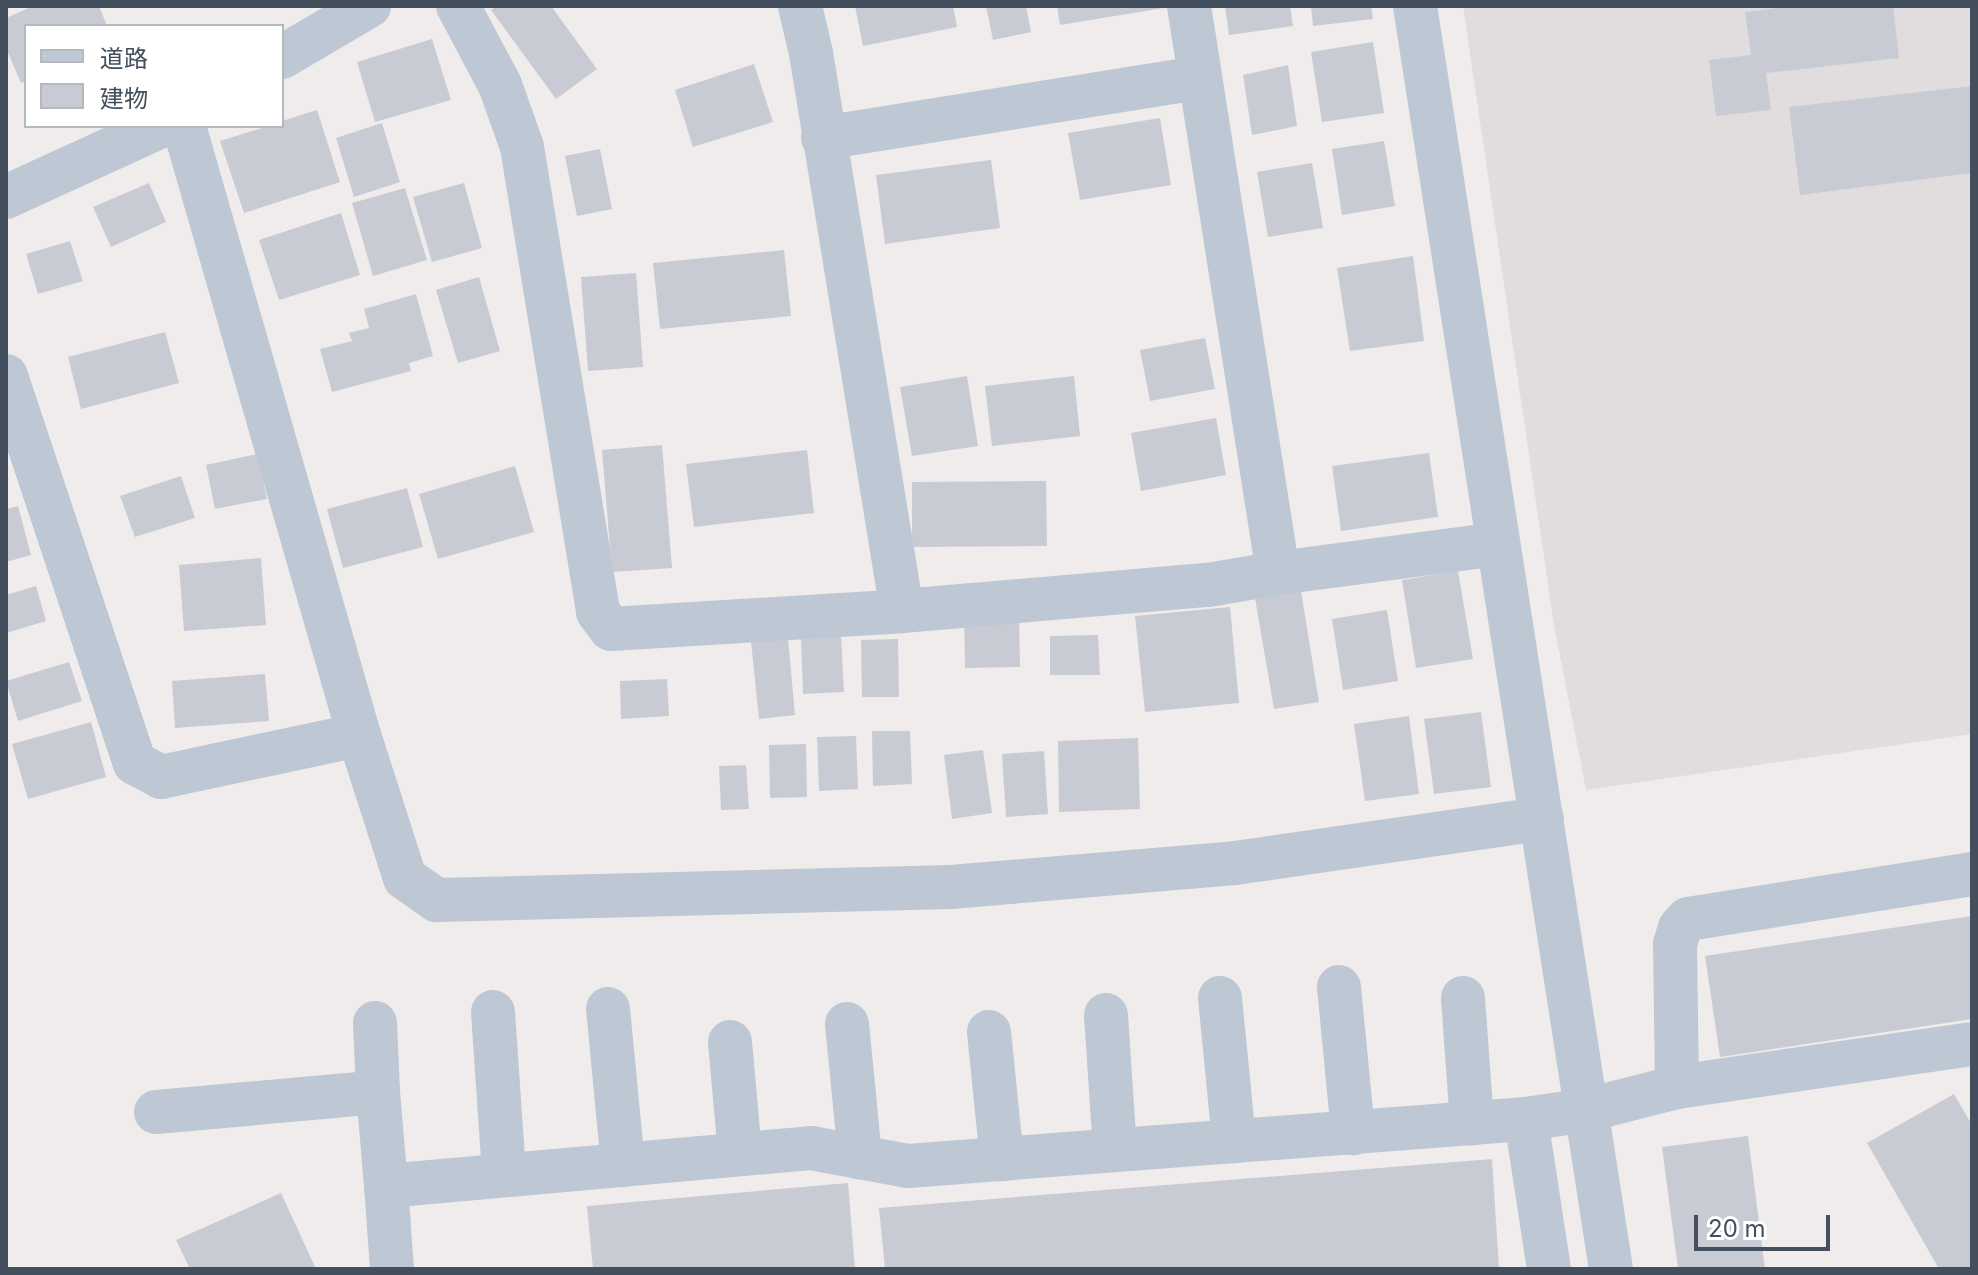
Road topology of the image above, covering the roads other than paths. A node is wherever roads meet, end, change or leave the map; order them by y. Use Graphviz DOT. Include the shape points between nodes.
graph roads {
  1 [pos="369,6"];
  2 [pos="458,6"];
  3 [pos="800,6"];
  4 [pos="1189,6"];
  5 [pos="1415,6"];
  6 [pos="284,56"];
  7 [pos="1199,78"];
  8 [pos="157,128"];
  9 [pos="185,128"];
  10 [pos="823,138"];
  11 [pos="6,197"];
  12 [pos="6,376"];
  13 [pos="1497,544"];
  14 [pos="1278,573"];
  15 [pos="902,611"];
  16 [pos="359,735"];
  17 [pos="1542,819"];
  18 [pos="1972,874"];
  19 [pos="1339,987"];
  20 [pos="1220,998"];
  21 [pos="1463,998"];
  22 [pos="608,1009"];
  23 [pos="493,1012"];
  24 [pos="1106,1015"];
  25 [pos="375,1023"];
  26 [pos="847,1024"];
  27 [pos="989,1032"];
  28 [pos="730,1042"];
  29 [pos="1972,1044"];
  30 [pos="1677,1087"];
  31 [pos="378,1092"];
  32 [pos="1587,1110"];
  33 [pos="156,1112"];
  34 [pos="1526,1119"];
  35 [pos="1472,1124"];
  36 [pos="1353,1133"];
  37 [pos="1234,1141"];
  38 [pos="1115,1150"];
  39 [pos="740,1154"];
  40 [pos="860,1157"];
  41 [pos="1002,1159"];
  42 [pos="623,1165"];
  43 [pos="504,1175"];
  44 [pos="386,1186"];
  45 [pos="392,1269"];
  46 [pos="1549,1269"];
  47 [pos="1611,1269"];
  1 -- 6 [label="street"];
  2 -- 15 [label="street" via="500,85 522,147 598,612 611,629"];
  3 -- 10 [label="street"];
  4 -- 7 [label="street"];
  5 -- 13 [label="street"];
  7 -- 10 [label="street"];
  7 -- 14 [label="street"];
  8 -- 11 [label="street"];
  9 -- 16 [label="street"];
  10 -- 15 [label="street"];
  12 -- 16 [label="street" via="135,763 161,777"];
  13 -- 14 [label="street"];
  13 -- 17 [label="street"];
  14 -- 15 [label="street" via="1208,585"];
  16 -- 17 [label="street" via="405,878 437,900 951,887 1235,863"];
  17 -- 32 [label="street"];
  18 -- 30 [label="street" via="1688,919 1675,944"];
  19 -- 36 [label="street"];
  20 -- 37 [label="street"];
  21 -- 35 [label="street"];
  22 -- 42 [label="street"];
  23 -- 43 [label="street"];
  24 -- 38 [label="street"];
  25 -- 31 [label="street"];
  26 -- 40 [label="street"];
  27 -- 41 [label="street"];
  28 -- 39 [label="street"];
  29 -- 30 [label="street"];
  30 -- 32 [label="street"];
  31 -- 33 [label="street"];
  31 -- 44 [label="street"];
  32 -- 34 [label="street"];
  32 -- 47 [label="street"];
  34 -- 35 [label="street"];
  34 -- 46 [label="street"];
  35 -- 36 [label="street"];
  36 -- 37 [label="street"];
  37 -- 38 [label="street"];
  38 -- 41 [label="street"];
  39 -- 40 [label="street" via="811,1148"];
  39 -- 42 [label="street"];
  40 -- 41 [label="street" via="908,1166"];
  42 -- 43 [label="street"];
  43 -- 44 [label="street"];
  44 -- 45 [label="street"];
}
